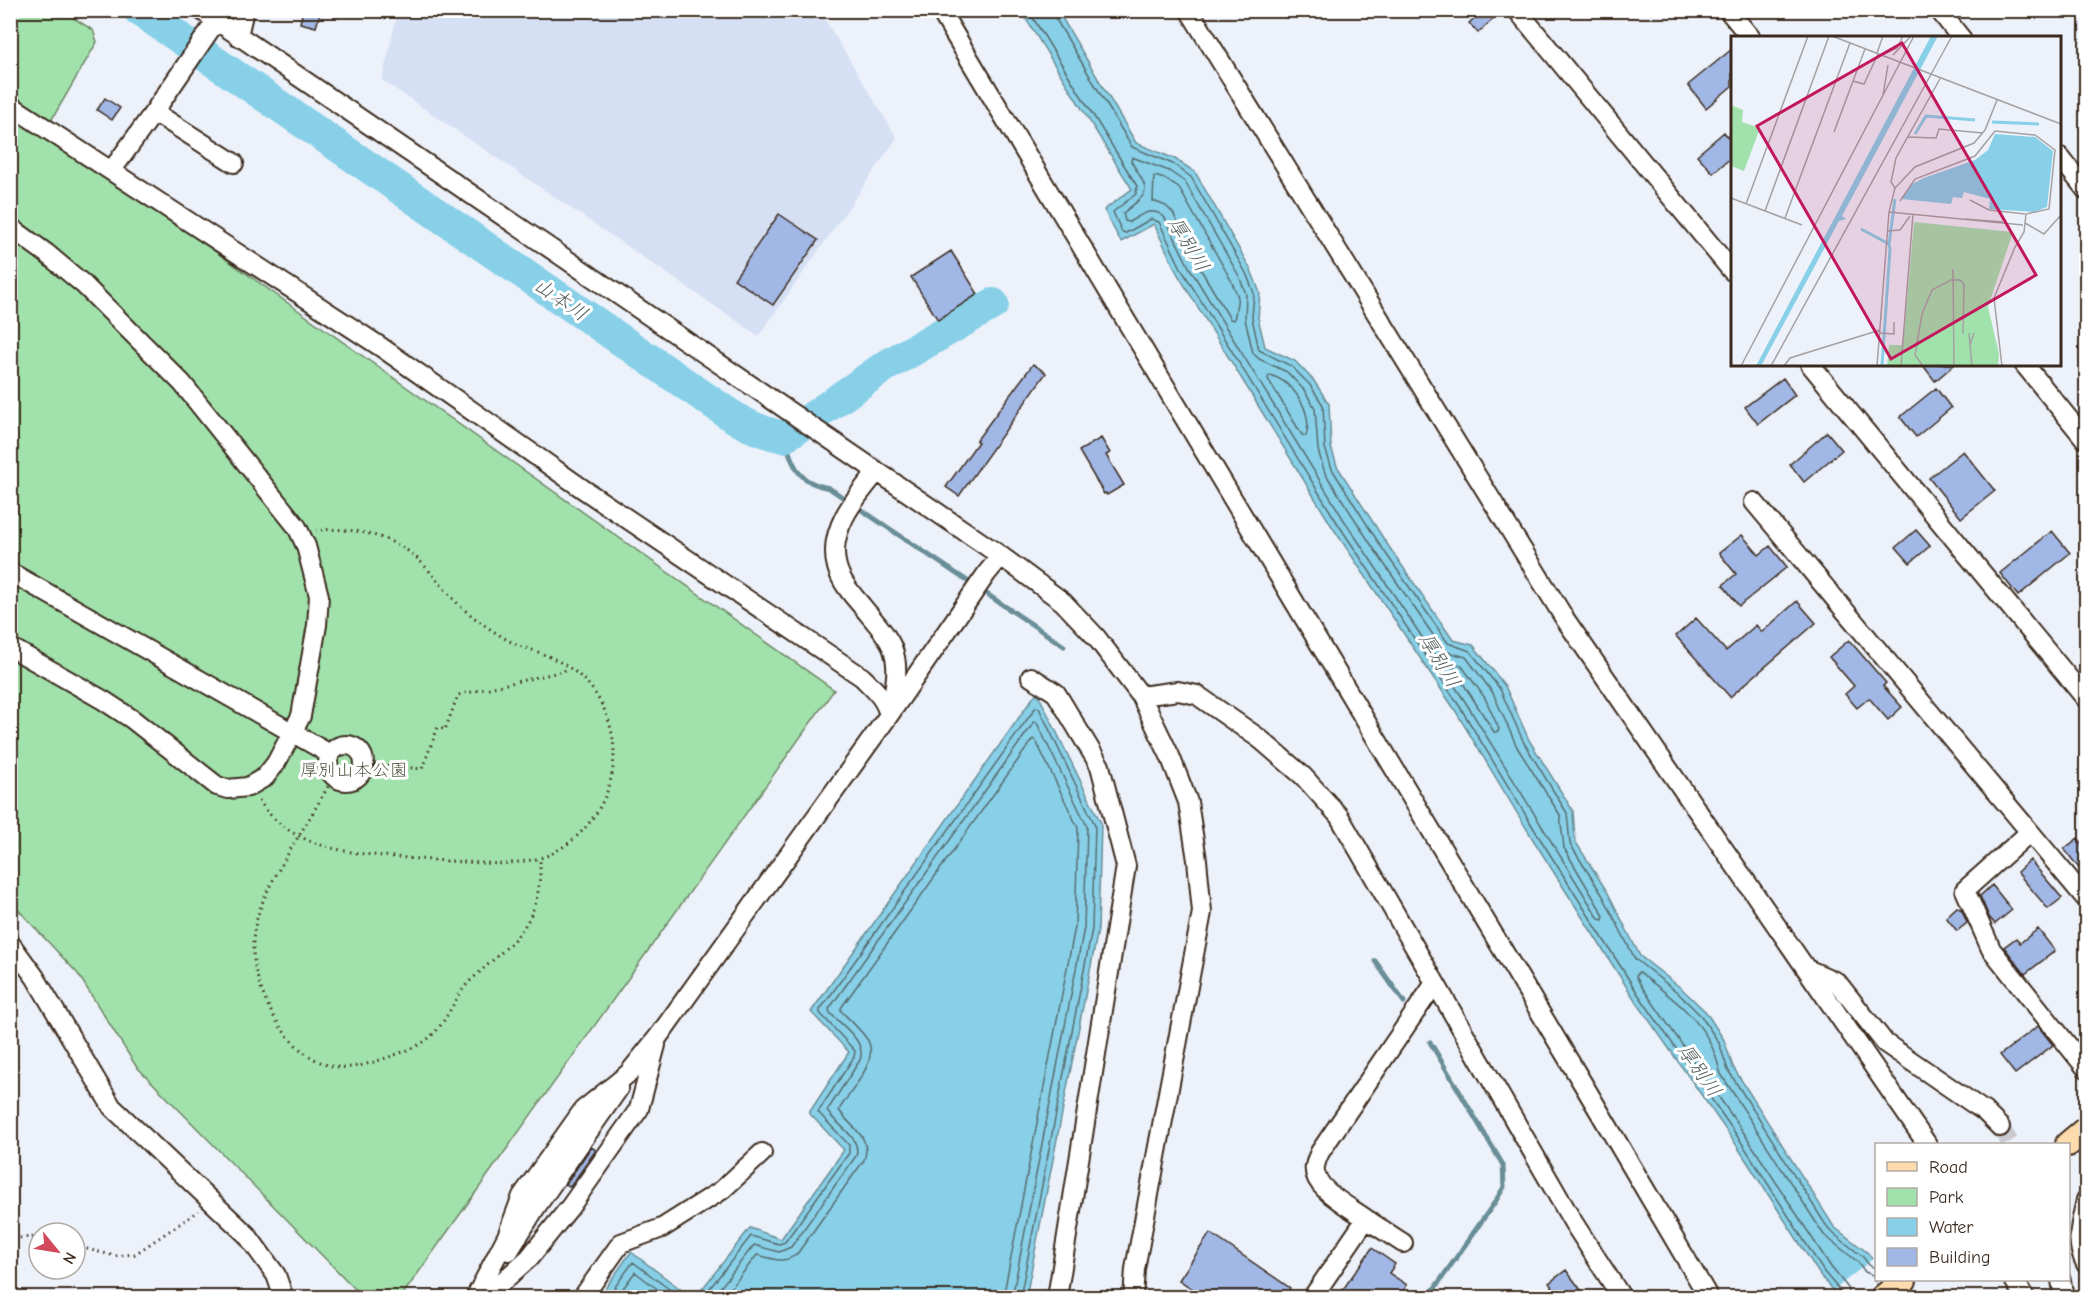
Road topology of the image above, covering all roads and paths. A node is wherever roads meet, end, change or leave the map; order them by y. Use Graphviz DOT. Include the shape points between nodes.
graph roads {
  1 [pos="244,10"];
  2 [pos="940,10"];
  3 [pos="1189,10"];
  4 [pos="1517,10"];
  5 [pos="1728,10"];
  6 [pos="1939,10"];
  7 [pos="208,16"];
  8 [pos="238,36"];
  9 [pos="1749,36"];
  10 [pos="1959,36"];
  11 [pos="10,105"];
  12 [pos="154,112"];
  13 [pos="2061,158"];
  14 [pos="234,163"];
  15 [pos="112,170"];
  16 [pos="2086,190"];
  17 [pos="10,227"];
  18 [pos="1731,270"];
  19 [pos="1812,366"];
  20 [pos="2026,366"];
  21 [pos="2086,440"];
  22 [pos="876,473"];
  23 [pos="1754,502"];
  24 [pos="300,532"];
  25 [pos="1001,556"];
  26 [pos="10,572"];
  27 [pos="10,647"];
  28 [pos="568,667"];
  29 [pos="1031,677"];
  30 [pos="1141,696"];
  31 [pos="2086,699"];
  32 [pos="889,715"];
  33 [pos="292,733"];
  34 [pos="330,754"];
  35 [pos="363,762"];
  36 [pos="334,776"];
  37 [pos="251,786"];
  38 [pos="2030,831"];
  39 [pos="299,836"];
  40 [pos="540,858"];
  41 [pos="2086,899"];
  42 [pos="10,943"];
  43 [pos="1807,969"];
  44 [pos="1436,983"];
  45 [pos="658,1037"];
  46 [pos="2086,1068"];
  47 [pos="2000,1127"];
  48 [pos="2086,1130"];
  49 [pos="1927,1143"];
  50 [pos="2069,1143"];
  51 [pos="762,1154"];
  52 [pos="211,1200"];
  53 [pos="2086,1200"];
  54 [pos="1366,1219"];
  55 [pos="27,1238"];
  56 [pos="1403,1243"];
  57 [pos="10,1244"];
  58 [pos="87,1249"];
  59 [pos="2086,1264"];
  60 [pos="1903,1281"];
  61 [pos="2015,1281"];
  62 [pos="2061,1281"];
  63 [pos="284,1298"];
  64 [pos="476,1298"];
  65 [pos="484,1298"];
  66 [pos="582,1298"];
  67 [pos="1057,1298"];
  68 [pos="1133,1298"];
  69 [pos="1312,1298"];
  70 [pos="1622,1298"];
  71 [pos="1709,1298"];
  72 [pos="1882,1298"];
  73 [pos="2025,1298"];
  74 [pos="2064,1298"];
  1 -- 8 [label="street"];
  2 -- 71 [label="street"];
  3 -- 43 [label="street" via="1565,619"];
  4 -- 18 [label="street"];
  5 -- 9 [label="street"];
  6 -- 10 [label="street"];
  7 -- 8 [label="street"];
  7 -- 12 [label="street" via="204,38"];
  8 -- 22 [label="street"];
  11 -- 15 [label="street"];
  12 -- 14 [label="street"];
  12 -- 15 [label="street"];
  13 -- 16 [label="street"];
  15 -- 32 [label="street" via="381,346 862,676 879,693"];
  17 -- 24 [label="street" via="83,284 182,383"];
  19 -- 31 [label="street"];
  20 -- 21 [label="street"];
  22 -- 25 [label="street"];
  22 -- 32 [label="street" via="840,523 835,549 837,568 847,587 885,633 892,648 897,678"];
  23 -- 38 [label="street"];
  24 -- 28 [label="path" via="356,530 397,544 423,565 469,614 518,645"];
  24 -- 33 [label="street" via="319,596 301,716"];
  25 -- 30 [label="street" via="1063,602 1096,637"];
  25 -- 32 [label="street"];
  26 -- 33 [label="street"];
  27 -- 37 [label="street" via="132,719 217,786"];
  28 -- 35 [label="path" via="564,672 458,695 445,730 438,727 422,769"];
  28 -- 40 [label="path" via="599,698 610,724 614,752 611,785 582,832"];
  29 -- 67 [label="street" via="1056,693 1100,766 1126,866"];
  30 -- 44 [label="street" via="1178,691 1197,695 1260,739 1303,776 1339,816"];
  30 -- 68 [label="street" via="1188,802 1202,912 1135,1269"];
  32 -- 45 [label="street"];
  33 -- 34 [label="street"];
  33 -- 37 [label="street" via="266,777"];
  34 -- 35 [label="street" via="339,746 350,746 360,753"];
  34 -- 36 [label="street" via="328,767"];
  35 -- 36 [label="street" via="361,772 352,779"];
  36 -- 39 [label="path"];
  37 -- 39 [label="path" via="268,814"];
  38 -- 41 [label="street"];
  38 -- 46 [label="street" via="1965,890 1991,949"];
  39 -- 40 [label="path" via="353,854 500,864"];
  39 -- 40 [label="path" via="262,900 253,942 256,970 274,1017 291,1043 314,1061 338,1067 366,1064 431,1037 463,989 527,925 537,905"];
  42 -- 52 [label="street" via="35,977 112,1107"];
  43 -- 47 [label="street" via="1837,982 1885,1043 1984,1111"];
  43 -- 49 [label="street"];
  44 -- 54 [label="street" via="1320,1152 1315,1167 1322,1188"];
  44 -- 70 [label="street"];
  45 -- 64 [label="street" via="629,1073 583,1110 522,1196"];
  45 -- 65 [label="street" via="639,1109 529,1258"];
  48 -- 50 [label="main road"];
  51 -- 66 [label="street" via="722,1190 662,1228 621,1243"];
  52 -- 58 [label="path" via="135,1254 114,1256"];
  52 -- 63 [label="street" via="247,1235 276,1275"];
  53 -- 59 [label="street" via="2078,1235"];
  54 -- 56 [label="street"];
  54 -- 69 [label="street"];
  55 -- 57 [label="path" via="17,1238"];
  60 -- 72 [label="main road"];
  61 -- 73 [label="street"];
  62 -- 74 [label="street"];
}
